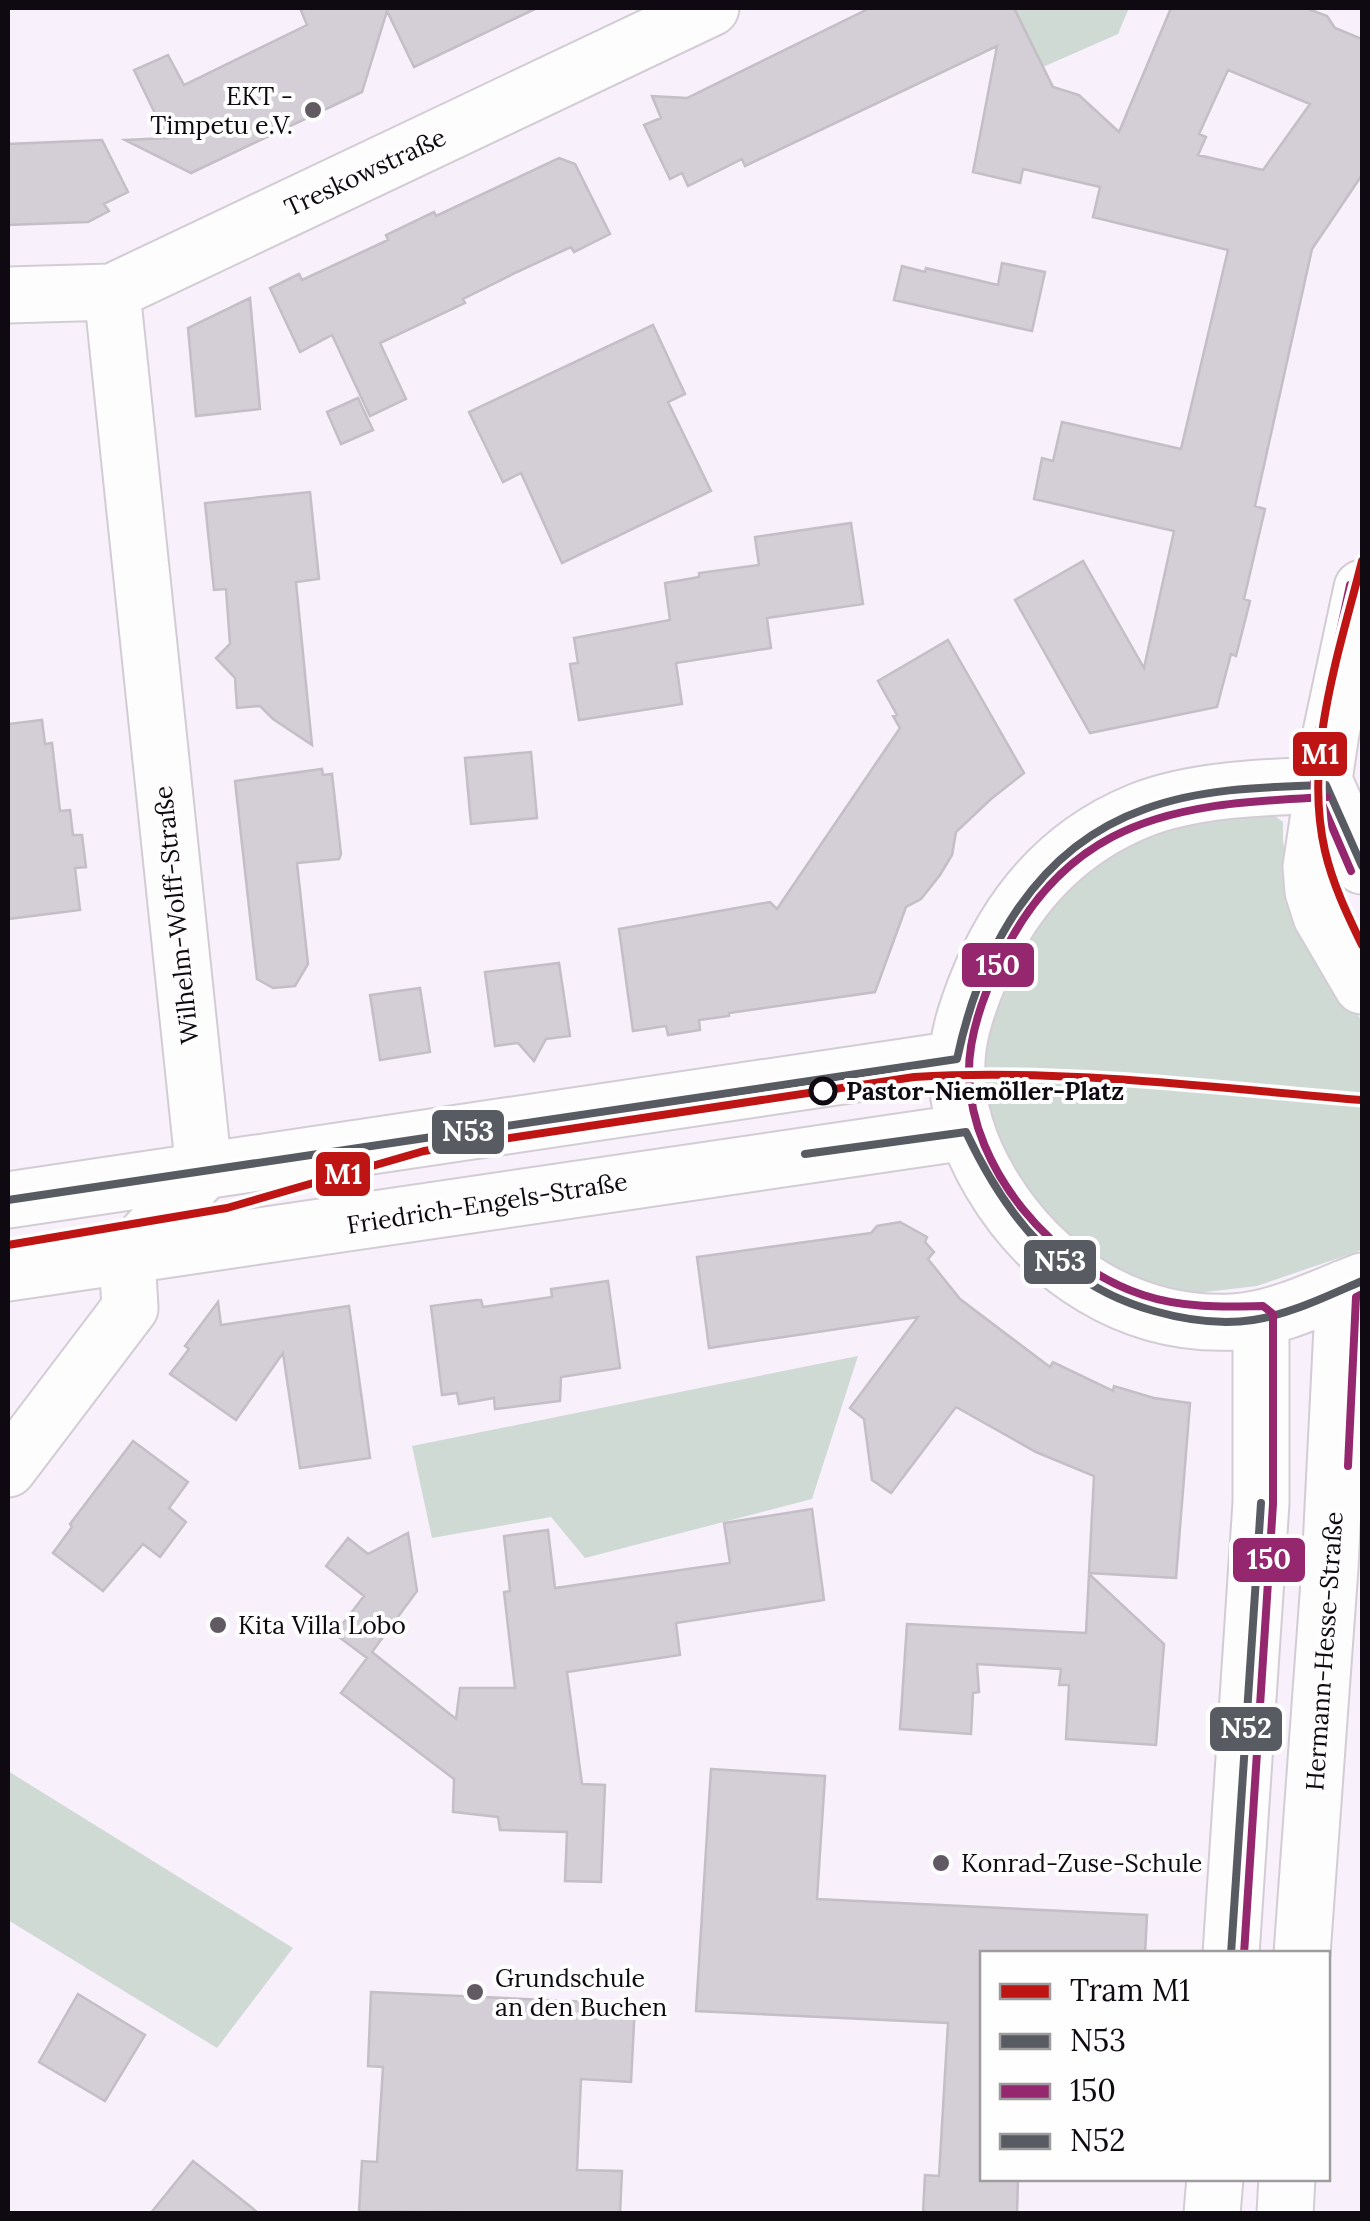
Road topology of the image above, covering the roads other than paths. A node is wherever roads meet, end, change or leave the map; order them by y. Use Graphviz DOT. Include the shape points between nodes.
graph roads {
  1 [pos="712,8"];
  2 [pos="112,292"];
  3 [pos="8,295"];
  4 [pos="1362,588"];
  5 [pos="1326,785"];
  6 [pos="1362,866"];
  7 [pos="1362,986"];
  8 [pos="956,1059"];
  9 [pos="966,1132"];
  10 [pos="204,1171"];
  11 [pos="8,1200"];
  12 [pos="127,1257"];
  13 [pos="8,1273"];
  14 [pos="1353,1284"];
  15 [pos="1261,1318"];
  16 [pos="8,1469"];
  17 [pos="1230,1951"];
  18 [pos="1302,1951"];
  19 [pos="1214,2181"];
  20 [pos="1286,2181"];
  21 [pos="1212,2214"];
  22 [pos="1285,2214"];
  1 -- 2 [label="main road, Treskowstraße"];
  2 -- 3 [label="main road, Treskowstraße"];
  2 -- 10 [label="main road, Wilhelm-Wolff-Straße"];
  4 -- 5 [label="main road"];
  5 -- 6 [label="main road"];
  5 -- 7 [label="main road" via="1313,892"];
  5 -- 8 [label="main road" via="1187,799 1144,809 1083,841 1007,918 981,972"];
  8 -- 9 [label="main road"];
  8 -- 10 [label="main road"];
  9 -- 12 [label="main road, Friedrich-Engels-Straße"];
  9 -- 15 [label="main road" via="1014,1220 1078,1279 1158,1313 1233,1322"];
  10 -- 11 [label="main road"];
  10 -- 12 [label="main road"];
  12 -- 13 [label="main road, Friedrich-Engels-Straße"];
  12 -- 16 [label="main road" via="130,1308"];
  14 -- 15 [label="main road"];
  14 -- 18 [label="main road, Hermann-Hesse-Straße"];
  15 -- 17 [label="main road" via="1261,1502"];
  19 -- 21 [label="main road"];
  20 -- 22 [label="main road"];
}
